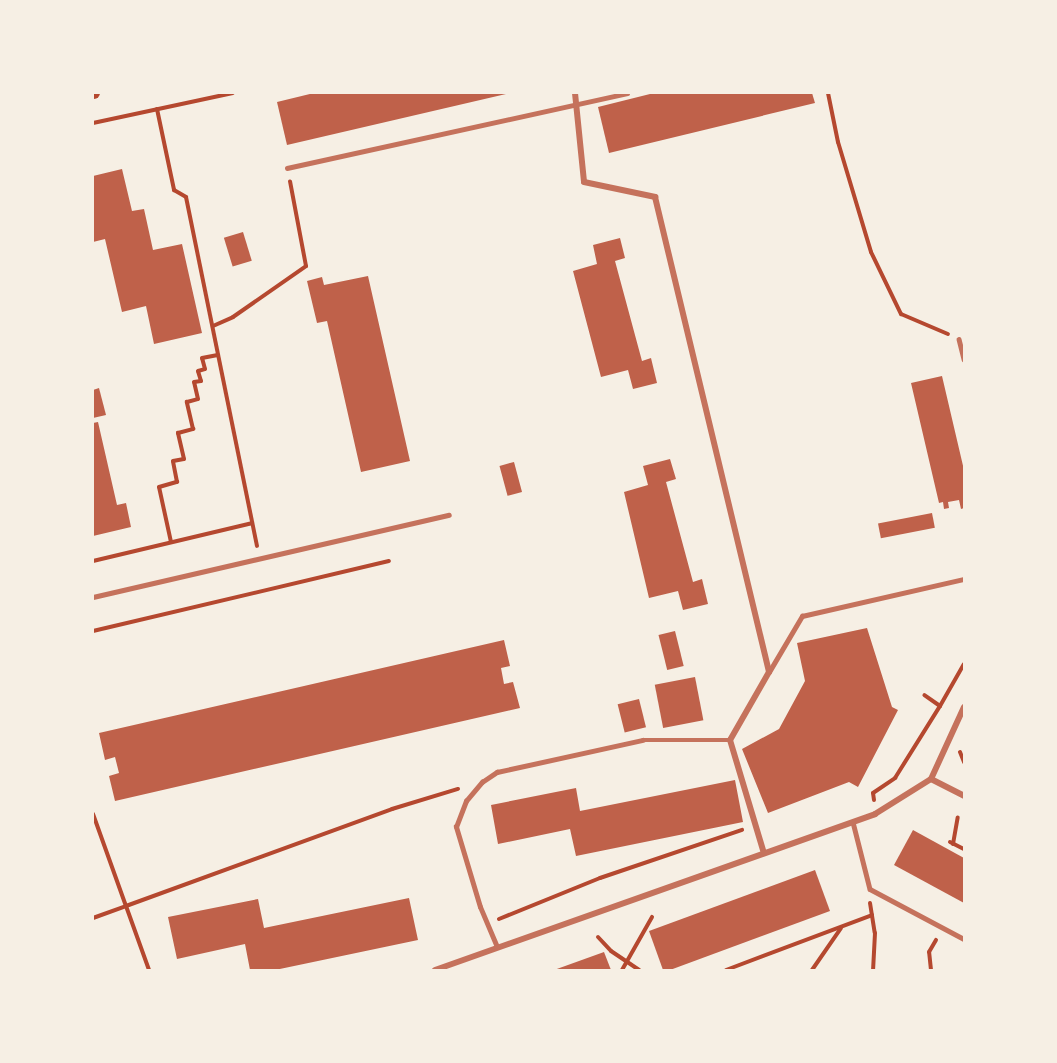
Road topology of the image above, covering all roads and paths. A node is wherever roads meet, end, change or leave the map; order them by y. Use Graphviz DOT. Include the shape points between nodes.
graph roads {
  1 [pos="233,93"];
  2 [pos="575,93"];
  3 [pos="627,93"];
  4 [pos="828,93"];
  5 [pos="577,105"];
  6 [pos="157,109"];
  7 [pos="93,123"];
  8 [pos="287,168"];
  9 [pos="213,326"];
  10 [pos="959,339"];
  11 [pos="218,355"];
  12 [pos="964,360"];
  13 [pos="449,515"];
  14 [pos="252,523"];
  15 [pos="171,542"];
  16 [pos="259,558"];
  17 [pos="93,561"];
  18 [pos="389,561"];
  19 [pos="964,579"];
  20 [pos="93,597"];
  21 [pos="93,630"];
  22 [pos="964,664"];
  23 [pos="769,672"];
  24 [pos="924,695"];
  25 [pos="940,706"];
  26 [pos="964,707"];
  27 [pos="730,740"];
  28 [pos="931,779"];
  29 [pos="482,782"];
  30 [pos="964,796"];
  31 [pos="93,814"];
  32 [pos="875,814"];
  33 [pos="958,817"];
  34 [pos="853,822"];
  35 [pos="756,825"];
  36 [pos="964,849"];
  37 [pos="764,853"];
  38 [pos="870,889"];
  39 [pos="126,906"];
  40 [pos="872,915"];
  41 [pos="652,917"];
  42 [pos="93,918"];
  43 [pos="487,923"];
  44 [pos="841,927"];
  45 [pos="943,927"];
  46 [pos="598,937"];
  47 [pos="964,939"];
  48 [pos="497,947"];
  49 [pos="627,962"];
  50 [pos="149,970"];
  51 [pos="435,970"];
  52 [pos="622,970"];
  53 [pos="639,970"];
  54 [pos="726,970"];
  55 [pos="812,970"];
  56 [pos="873,970"];
  57 [pos="931,970"];
  1 -- 6 [label="path"];
  2 -- 5 [label="street"];
  3 -- 5 [label="lane"];
  4 -- 10 [label="path" via="838,142 871,252 901,314"];
  5 -- 8 [label="lane"];
  5 -- 23 [label="street" via="584,182 655,197"];
  6 -- 7 [label="path"];
  6 -- 9 [label="path" via="174,190 186,197"];
  8 -- 9 [label="path" via="306,266 233,318"];
  9 -- 11 [label="path"];
  10 -- 12 [label="lane"];
  11 -- 14 [label="path"];
  11 -- 15 [label="path" via="202,358 205,369 198,371 201,381 194,382 198,399 187,402 193,429 178,433 183,459 172,461 177,482 159,487"];
  13 -- 16 [label="lane"];
  14 -- 15 [label="path"];
  14 -- 16 [label="path"];
  15 -- 17 [label="path"];
  16 -- 20 [label="lane"];
  18 -- 21 [label="path"];
  19 -- 23 [label="lane" via="802,616"];
  22 -- 25 [label="path"];
  23 -- 27 [label="street"];
  24 -- 25 [label="path"];
  25 -- 32 [label="path" via="895,778 873,793"];
  26 -- 28 [label="street"];
  27 -- 29 [label="lane" via="643,740 497,772"];
  27 -- 35 [label="street"];
  28 -- 30 [label="street"];
  28 -- 32 [label="street"];
  29 -- 39 [label="path" via="392,808"];
  29 -- 43 [label="lane" via="466,801 456,827"];
  31 -- 39 [label="path"];
  32 -- 34 [label="street"];
  33 -- 36 [label="path" via="952,843"];
  34 -- 37 [label="street"];
  34 -- 38 [label="lane"];
  35 -- 37 [label="street"];
  35 -- 43 [label="path" via="600,878"];
  37 -- 48 [label="street"];
  38 -- 40 [label="path"];
  38 -- 45 [label="lane"];
  39 -- 42 [label="path"];
  39 -- 50 [label="path"];
  40 -- 44 [label="path"];
  40 -- 56 [label="path"];
  41 -- 49 [label="path"];
  43 -- 48 [label="lane"];
  44 -- 54 [label="path"];
  44 -- 55 [label="path"];
  45 -- 47 [label="lane"];
  45 -- 57 [label="path" via="929,952"];
  46 -- 49 [label="path"];
  48 -- 51 [label="street"];
  49 -- 52 [label="path"];
  49 -- 53 [label="path"];
}
